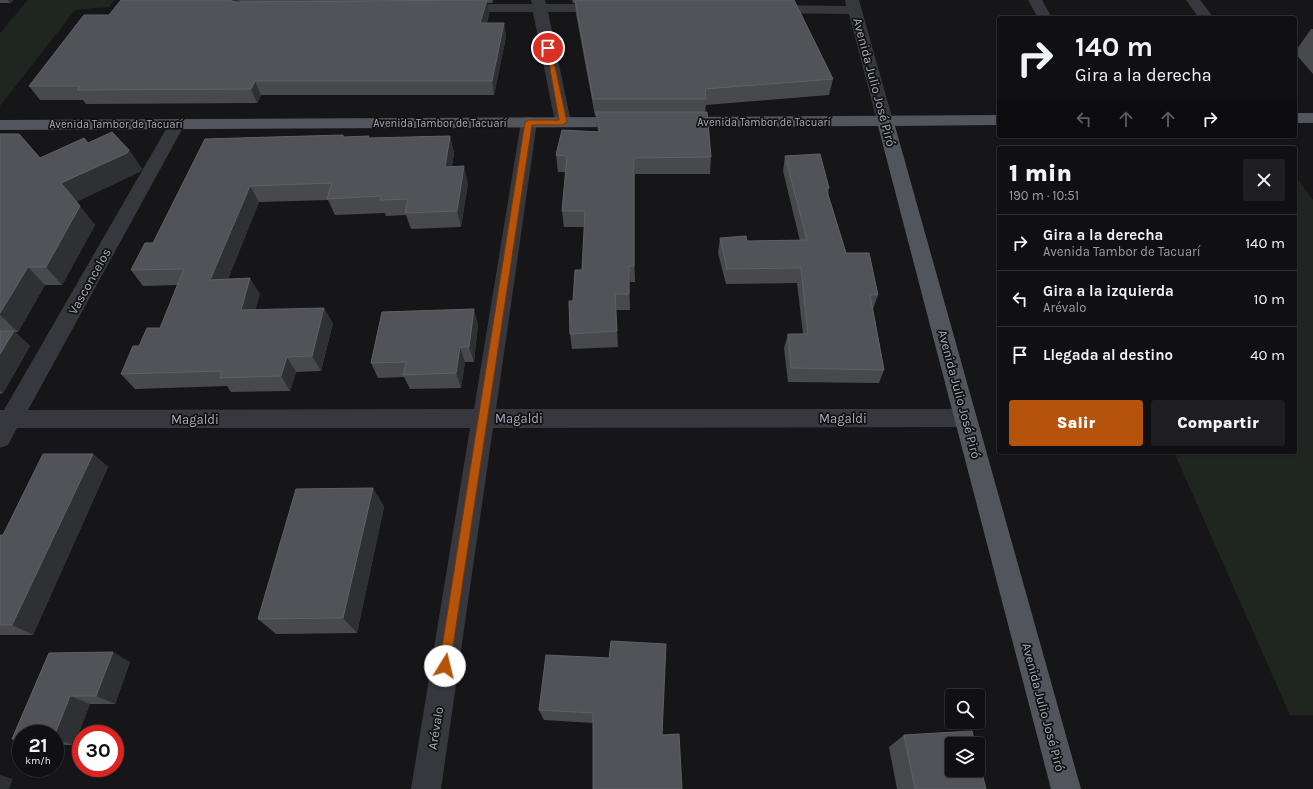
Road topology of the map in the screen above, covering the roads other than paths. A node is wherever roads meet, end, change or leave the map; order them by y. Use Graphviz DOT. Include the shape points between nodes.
graph roads {
  1 [pos="1035,0"];
  2 [pos="1193,0"];
  3 [pos="539,4"];
  4 [pos="854,5"];
  5 [pos="619,8"];
  6 [pos="446,9"];
  7 [pos="753,9"];
  8 [pos="1044,16"];
  9 [pos="1205,16"];
  10 [pos="1297,118"];
  11 [pos="1313,118"];
  12 [pos="997,120"];
  13 [pos="886,121"];
  14 [pos="529,122"];
  15 [pos="563,122"];
  16 [pos="641,122"];
  17 [pos="664,122"];
  18 [pos="0,124"];
  19 [pos="177,124"];
  20 [pos="482,418"];
  21 [pos="966,418"];
  22 [pos="5,419"];
  23 [pos="0,438"];
  24 [pos="426,789"];
  25 [pos="1066,789"];
  1 -- 8 [label="street"];
  2 -- 9 [label="street"];
  3 -- 5 [label="street"];
  3 -- 6 [label="street"];
  3 -- 15 [label="street"];
  4 -- 7 [label="street"];
  4 -- 13 [label="street, Avenida Julio José Piró"];
  10 -- 11 [label="main road"];
  12 -- 13 [label="main road, Avenida Tambor de Tacuarí"];
  13 -- 17 [label="main road, Avenida Tambor de Tacuarí"];
  13 -- 21 [label="main road, Avenida Julio José Piró"];
  14 -- 15 [label="main road, Avenida Tambor de Tacuarí"];
  14 -- 19 [label="main road, Avenida Tambor de Tacuarí"];
  14 -- 20 [label="street, Arévalo"];
  15 -- 16 [label="main road, Avenida Tambor de Tacuarí"];
  18 -- 19 [label="main road, Avenida Tambor de Tacuarí"];
  19 -- 22 [label="street, Vasconcelos"];
  20 -- 21 [label="street, Magaldi"];
  20 -- 22 [label="street, Magaldi"];
  20 -- 24 [label="street, Arévalo"];
  21 -- 25 [label="main road, Avenida Julio José Piró"];
  22 -- 23 [label="street, Vasconcelos"];
}
